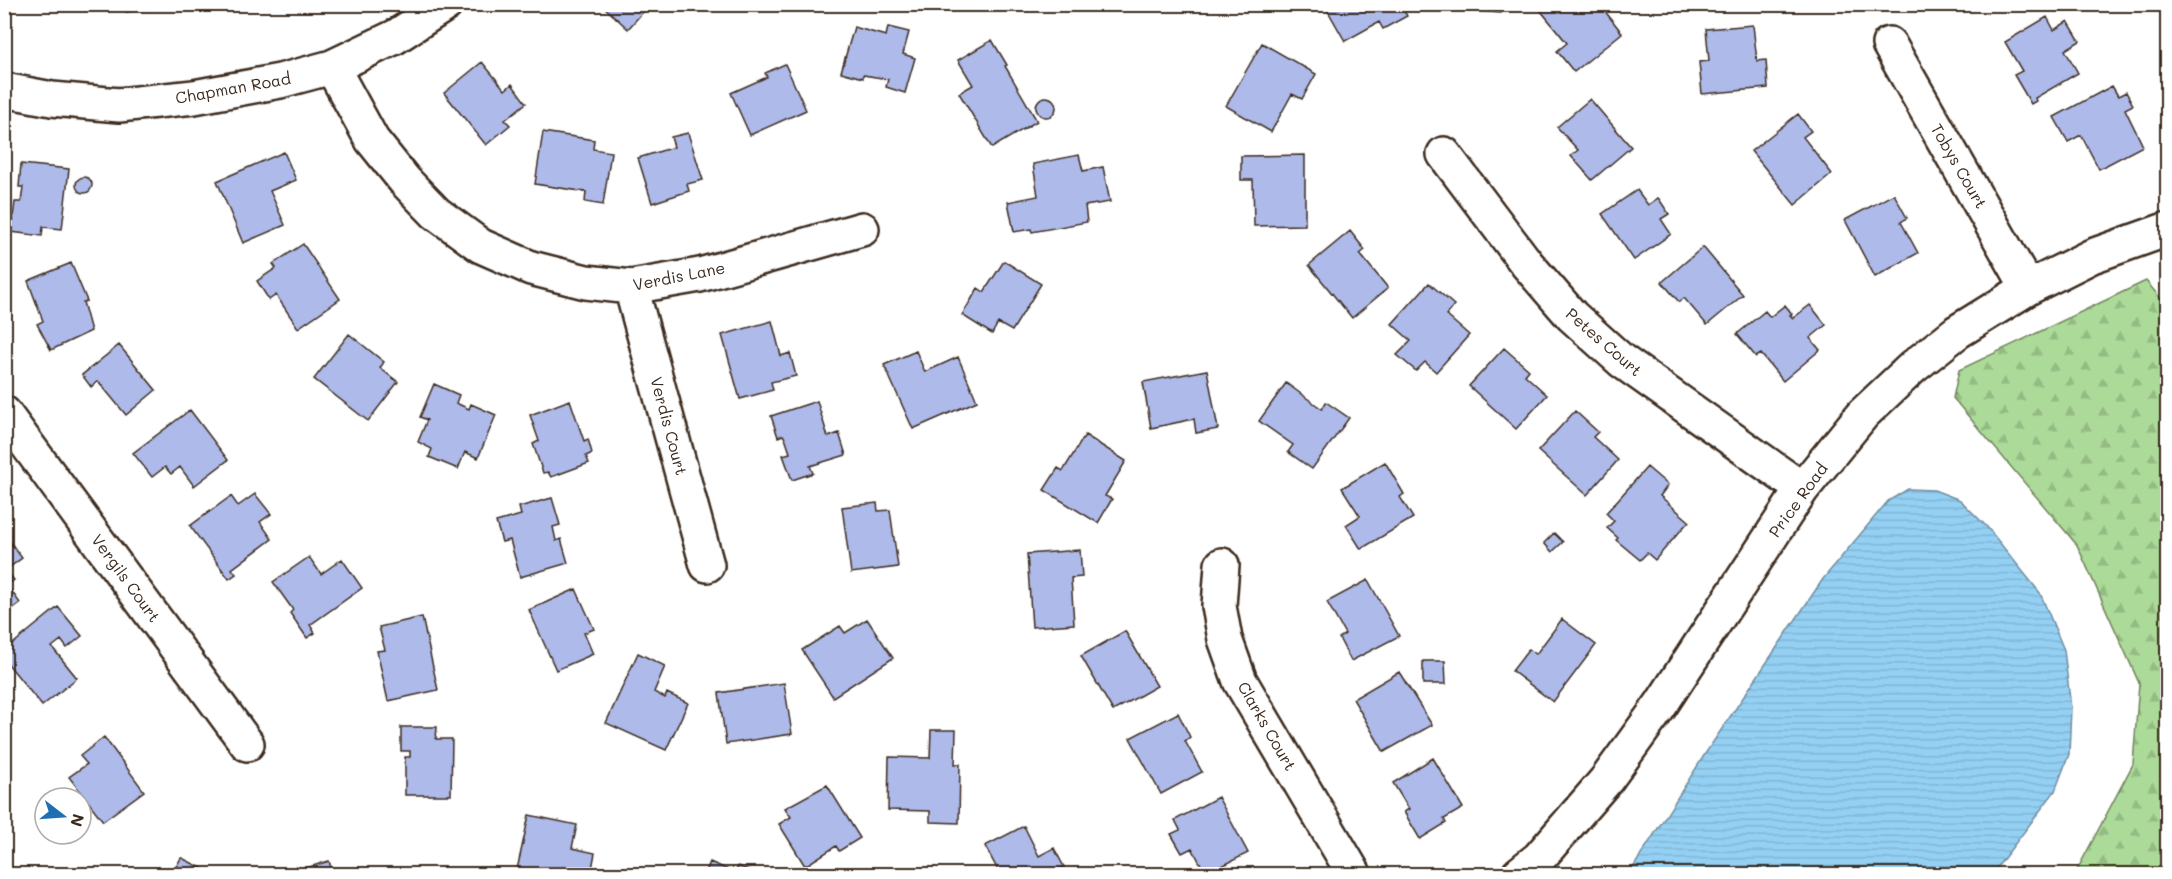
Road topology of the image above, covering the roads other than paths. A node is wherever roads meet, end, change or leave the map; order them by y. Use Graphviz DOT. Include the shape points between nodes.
graph roads {
  1 [pos="446,4"];
  2 [pos="1889,44"];
  3 [pos="332,67"];
  4 [pos="4,90"];
  5 [pos="1444,154"];
  6 [pos="862,229"];
  7 [pos="2168,229"];
  8 [pos="632,287"];
  9 [pos="2028,288"];
  10 [pos="4,412"];
  11 [pos="1802,489"];
  12 [pos="707,565"];
  13 [pos="1222,565"];
  14 [pos="247,744"];
  15 [pos="1354,874"];
  16 [pos="1519,874"];
  1 -- 3 [label="street, Chapman Road" via="395,38"];
  2 -- 9 [label="street, Tobys Court"];
  3 -- 4 [label="street, Chapman Road" via="194,97 119,105"];
  3 -- 8 [label="street, Verdis Lane" via="372,140 436,213 481,246 531,267 586,282"];
  5 -- 11 [label="street, Petes Court" via="1527,264 1572,316 1622,361"];
  6 -- 8 [label="street, Verdis Lane" via="700,275"];
  7 -- 9 [label="street, Price Road" via="2092,256"];
  8 -- 12 [label="street, Verdis Court"];
  9 -- 11 [label="street, Price Road" via="1957,332 1913,367 1863,414"];
  10 -- 14 [label="street, Vergils Court"];
  11 -- 16 [label="street, Price Road" via="1660,706 1607,779 1539,858"];
  13 -- 15 [label="street, Clarks Court" via="1219,606 1225,639 1240,681"];
}
